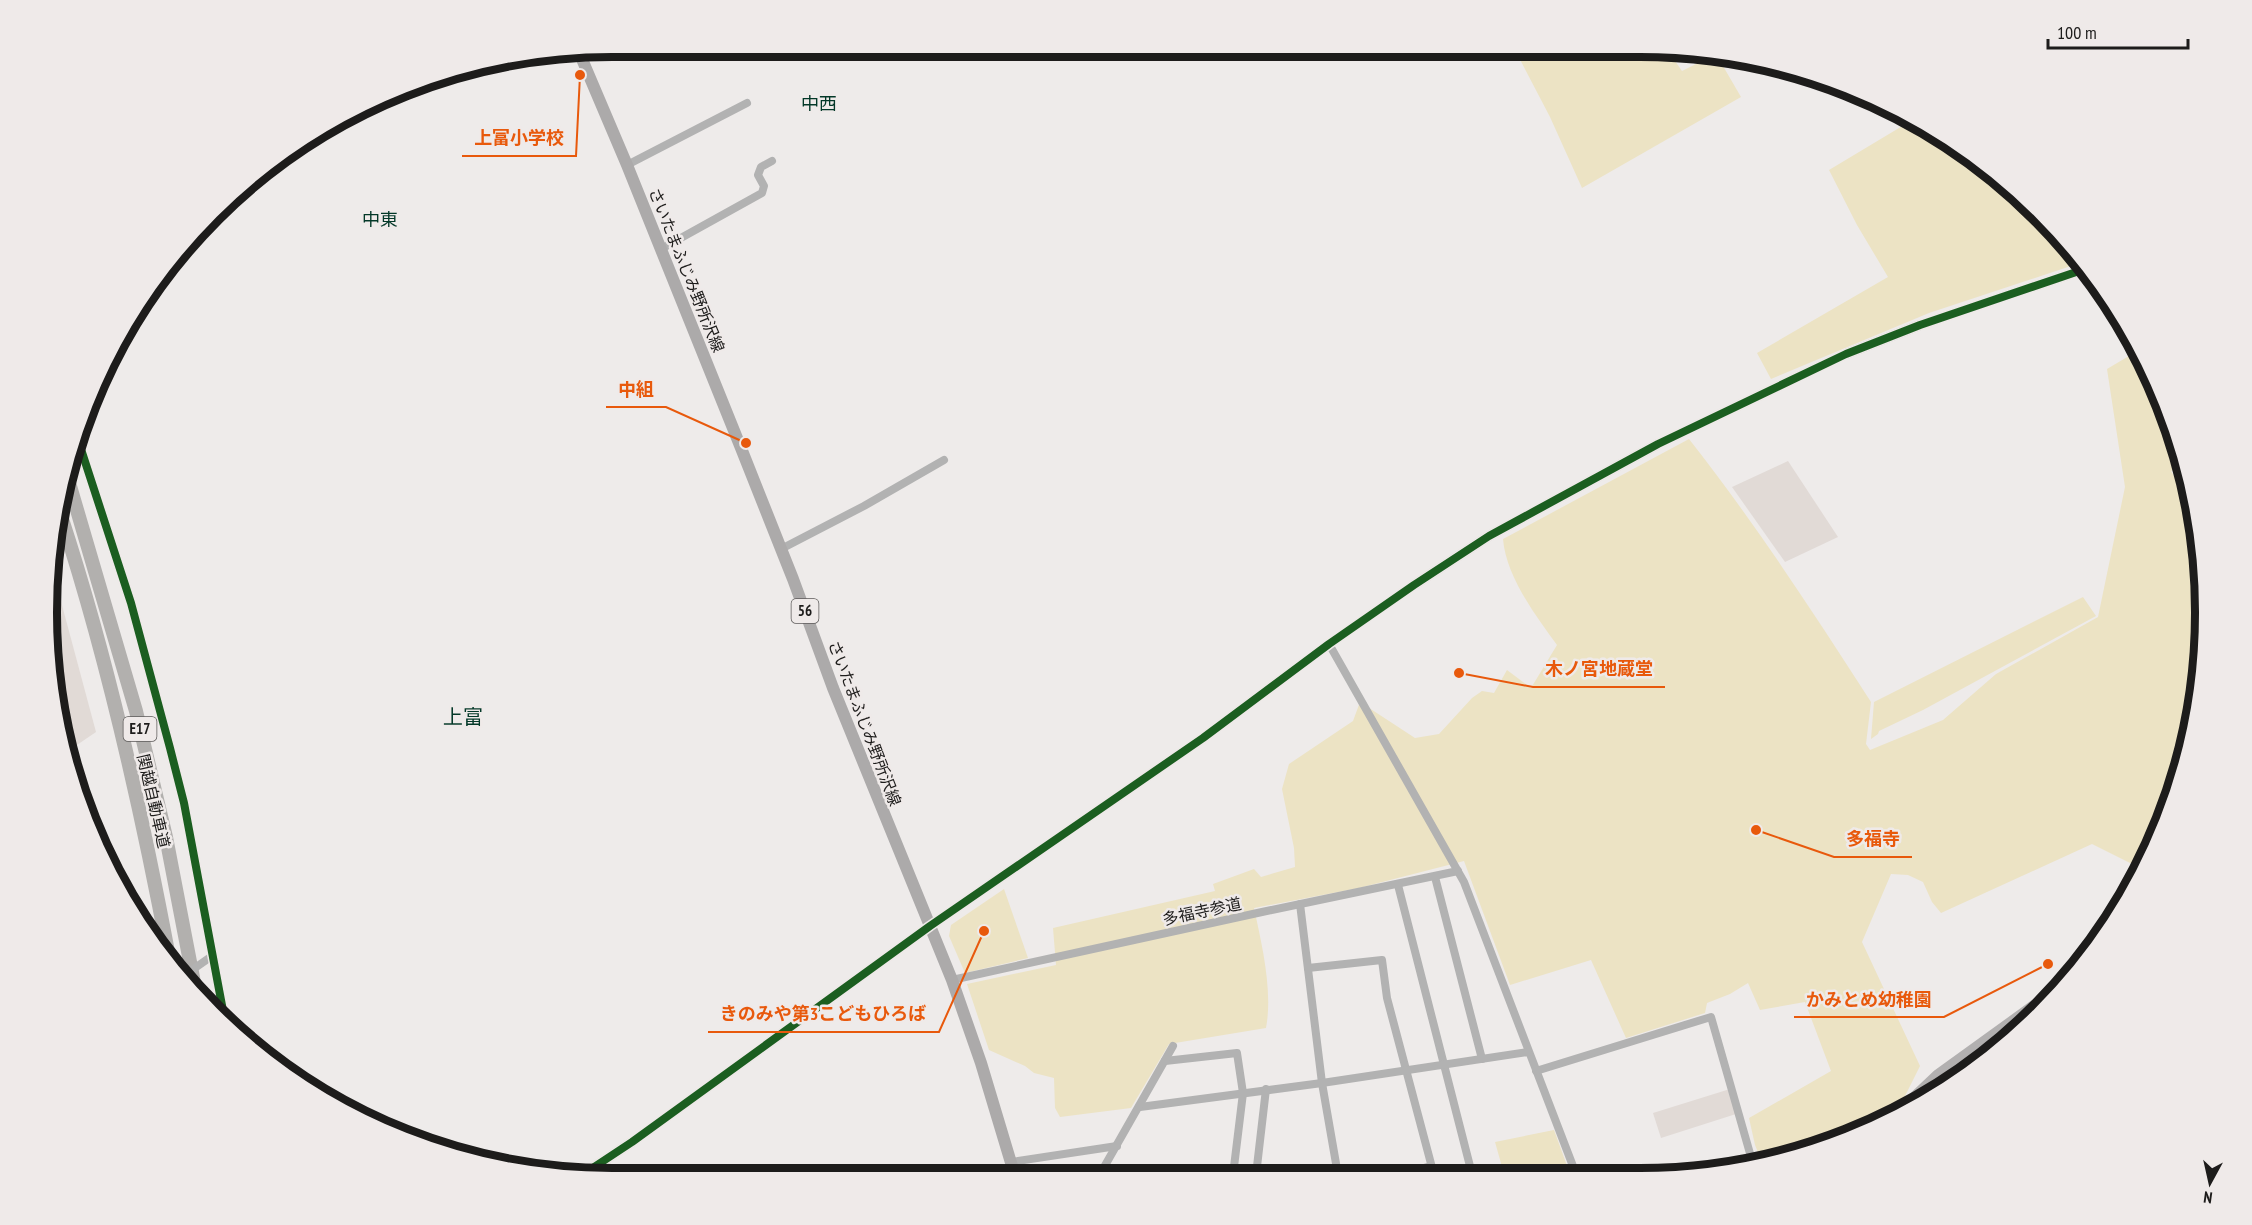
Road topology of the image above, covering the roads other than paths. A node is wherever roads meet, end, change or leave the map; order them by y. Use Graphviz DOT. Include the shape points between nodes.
graph roads {
  1 [pos="582,58"];
  2 [pos="747,103"];
  3 [pos="772,160"];
  4 [pos="627,165"];
  5 [pos="660,249"];
  6 [pos="2078,271"];
  7 [pos="81,451"];
  8 [pos="944,460"];
  9 [pos="71,490"];
  10 [pos="64,527"];
  11 [pos="781,549"];
  12 [pos="1329,644"];
  13 [pos="1458,871"];
  14 [pos="1435,877"];
  15 [pos="1398,885"];
  16 [pos="1300,904"];
  17 [pos="930,926"];
  18 [pos="168,945"];
  19 [pos="212,956"];
  20 [pos="1308,968"];
  21 [pos="189,972"];
  22 [pos="193,976"];
  23 [pos="952,980"];
  24 [pos="222,1007"];
  25 [pos="2027,1010"];
  26 [pos="1173,1046"];
  27 [pos="1528,1052"];
  28 [pos="1482,1059"];
  29 [pos="1165,1061"];
  30 [pos="1443,1064"];
  31 [pos="1407,1069"];
  32 [pos="1536,1071"];
  33 [pos="1322,1083"];
  34 [pos="1266,1089"];
  35 [pos="1243,1093"];
  36 [pos="1917,1094"];
  37 [pos="1140,1107"];
  38 [pos="1117,1146"];
  39 [pos="1751,1156"];
  40 [pos="1011,1162"];
  41 [pos="1431,1166"];
  42 [pos="593,1167"];
  43 [pos="1013,1168"];
  44 [pos="1104,1168"];
  45 [pos="1234,1168"];
  46 [pos="1257,1168"];
  47 [pos="1337,1168"];
  48 [pos="1423,1168"];
  49 [pos="1470,1168"];
  50 [pos="1574,1168"];
  1 -- 4 [label="main road, さいたまふじみ野所沢線 / 56"];
  2 -- 4 [label="street"];
  3 -- 5 [label="street" via="761,166 758,175 764,186 762,193"];
  4 -- 5 [label="main road, さいたまふじみ野所沢線 / 56"];
  5 -- 11 [label="main road, さいたまふじみ野所沢線 / 56"];
  6 -- 12 [label="street" via="1880,340 1722,412 1489,537"];
  7 -- 19 [label="street" via="184,803"];
  8 -- 11 [label="street"];
  9 -- 22 [label="highway, 関越自動車道 / E17" via="136,711"];
  10 -- 18 [label="highway, 関越自動車道 / E17" via="118,716"];
  11 -- 17 [label="main road, さいたまふじみ野所沢線 / 56"];
  12 -- 13 [label="street"];
  12 -- 17 [label="street" via="1203,738"];
  13 -- 14 [label="street, 多福寺参道"];
  13 -- 27 [label="street"];
  14 -- 15 [label="street, 多福寺参道"];
  14 -- 28 [label="street"];
  15 -- 16 [label="street, 多福寺参道"];
  15 -- 30 [label="street"];
  16 -- 20 [label="street"];
  16 -- 23 [label="street, 多福寺参道"];
  17 -- 23 [label="main road, さいたまふじみ野所沢線 / 56"];
  17 -- 42 [label="street"];
  19 -- 21 [label="street, bridge"];
  19 -- 24 [label="street"];
  20 -- 31 [label="street" via="1382,960 1387,998"];
  20 -- 33 [label="street"];
  23 -- 40 [label="main road, さいたまふじみ野所沢線 / 56"];
  25 -- 36 [label="street" via="1938,1074"];
  26 -- 29 [label="street"];
  27 -- 28 [label="street"];
  27 -- 32 [label="street"];
  28 -- 30 [label="street"];
  29 -- 35 [label="street" via="1237,1053"];
  29 -- 37 [label="street"];
  30 -- 31 [label="street"];
  30 -- 49 [label="street"];
  31 -- 33 [label="street"];
  31 -- 41 [label="street"];
  32 -- 39 [label="street" via="1711,1017"];
  32 -- 50 [label="street"];
  33 -- 34 [label="street"];
  33 -- 47 [label="street"];
  34 -- 35 [label="street"];
  34 -- 46 [label="street"];
  35 -- 37 [label="street"];
  35 -- 45 [label="street"];
  37 -- 38 [label="street"];
  38 -- 40 [label="street"];
  38 -- 44 [label="street"];
  40 -- 43 [label="main road, さいたまふじみ野所沢線 / 56"];
  41 -- 48 [label="street"];
}
